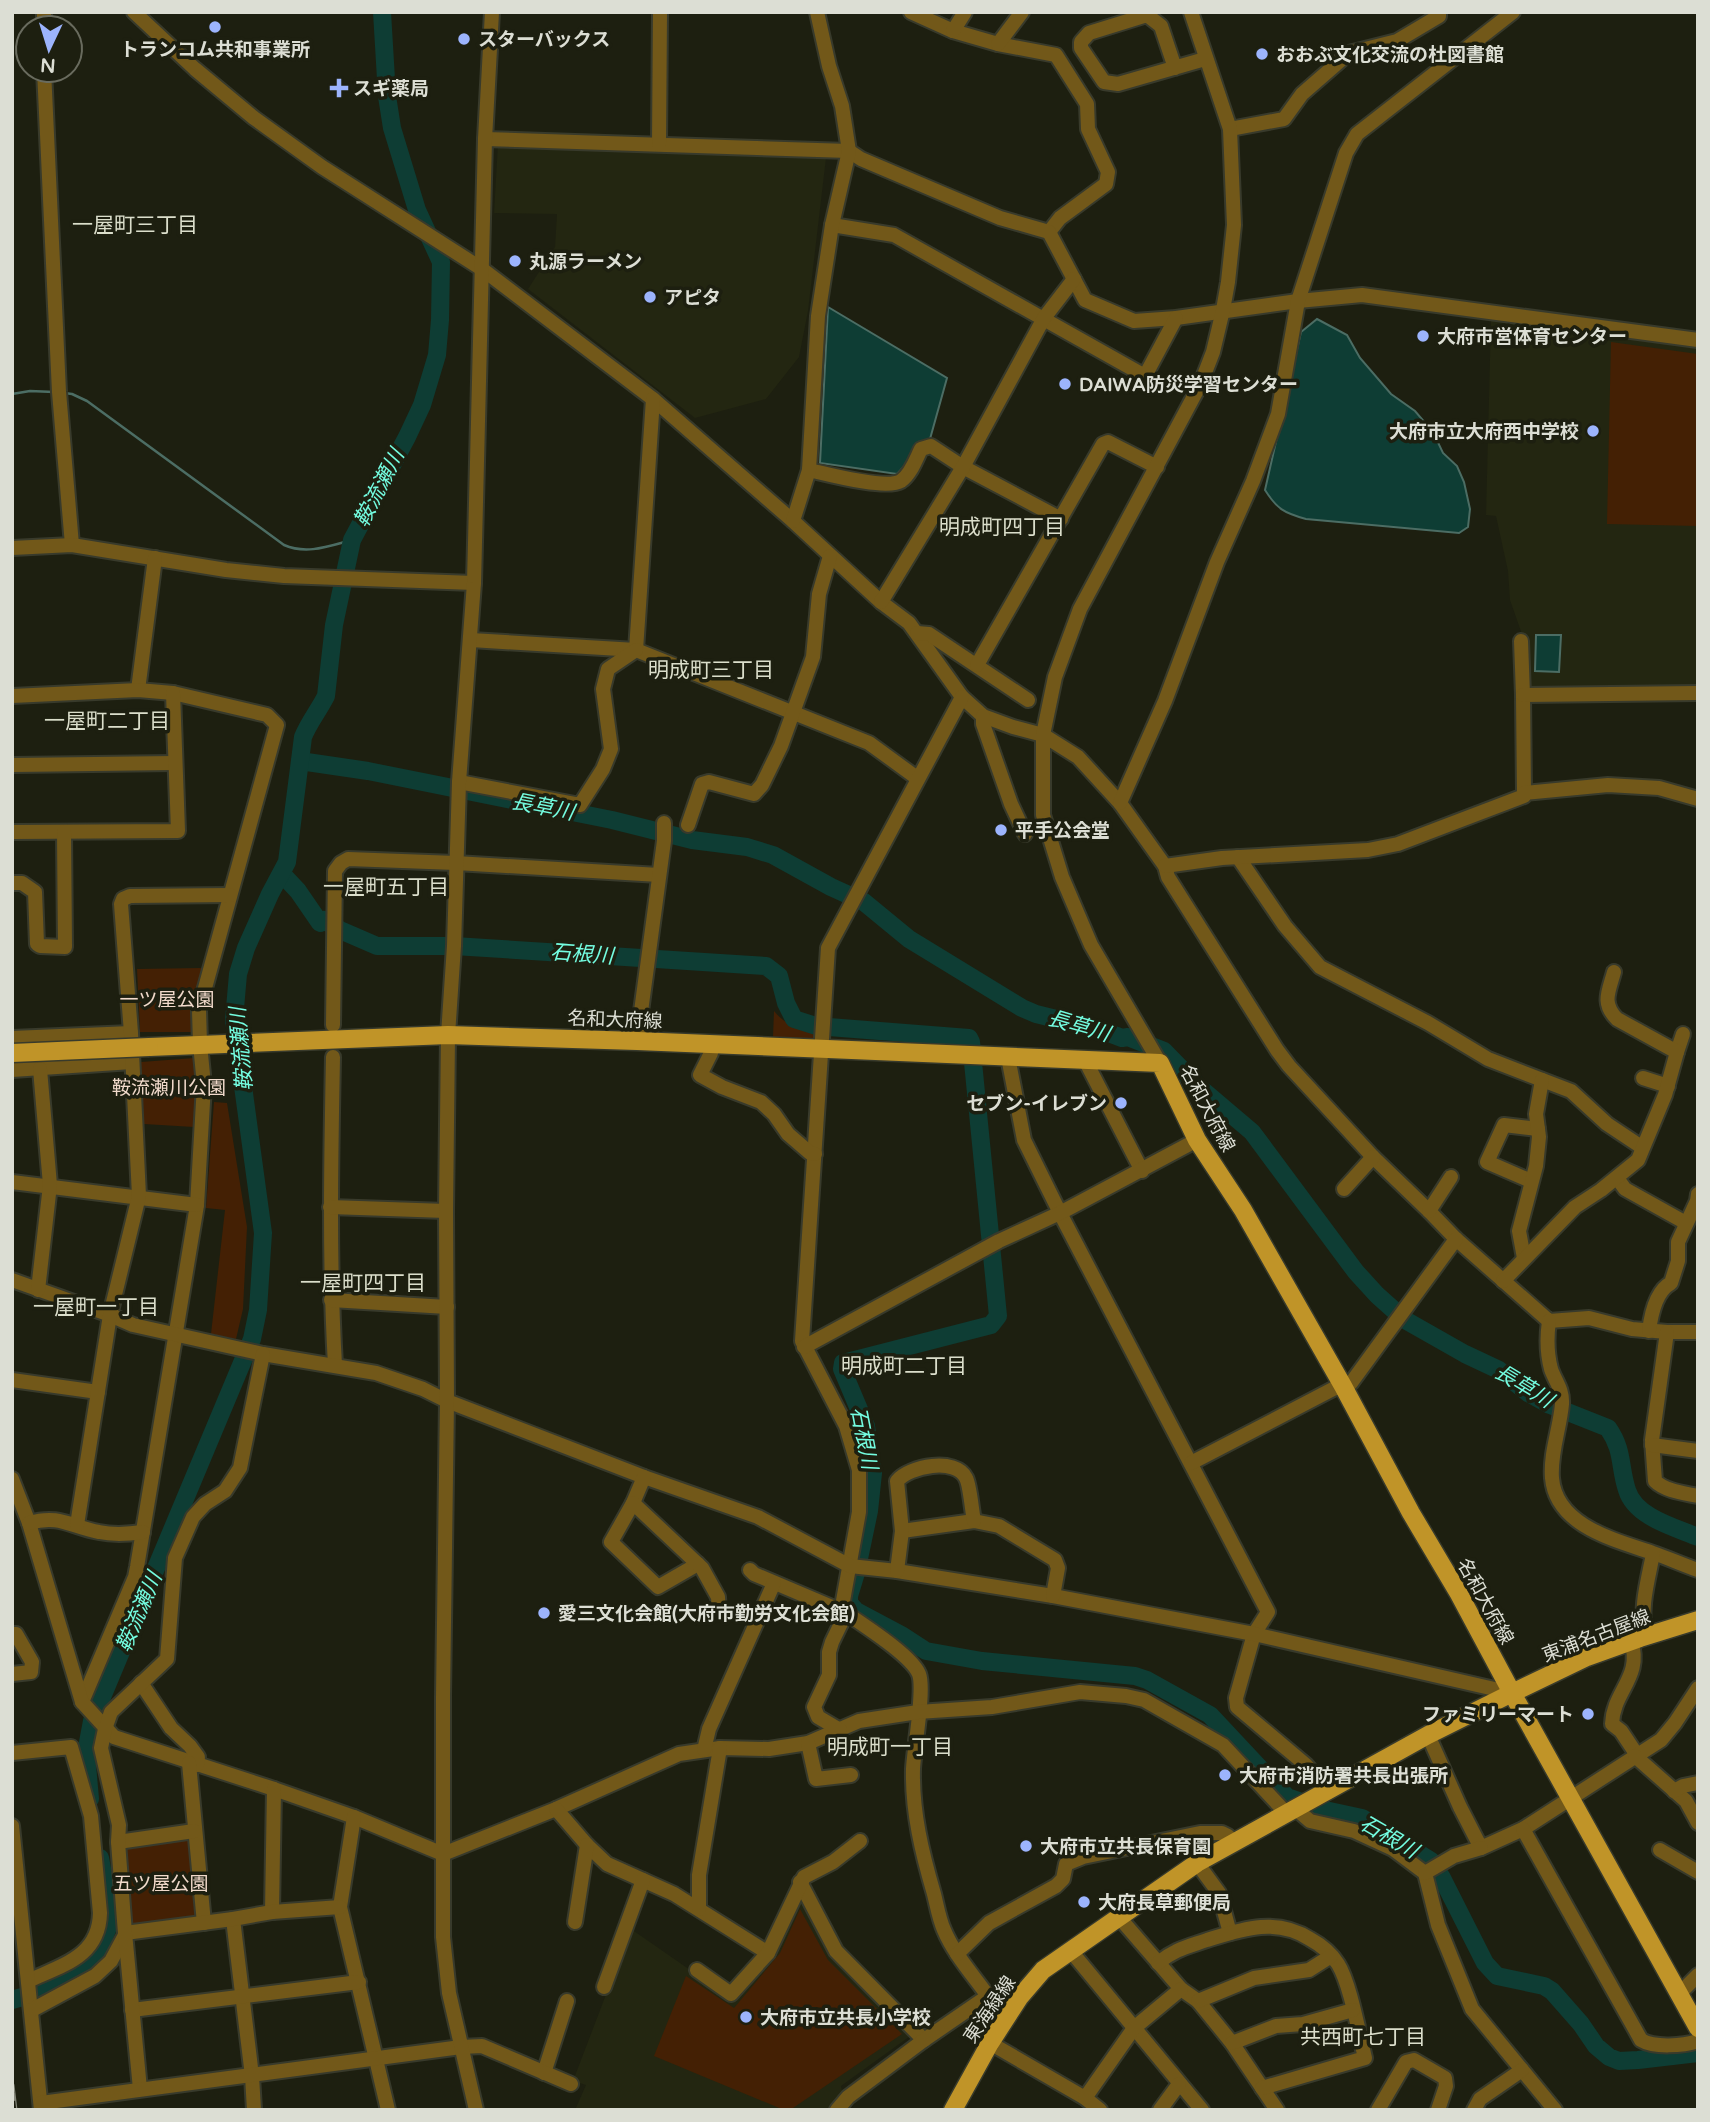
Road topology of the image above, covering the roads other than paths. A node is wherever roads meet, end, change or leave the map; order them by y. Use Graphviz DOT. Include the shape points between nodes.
graph roads {
  1 [pos="134,12"];
  2 [pos="492,12"];
  3 [pos="660,12"];
  4 [pos="817,12"];
  5 [pos="911,12"];
  6 [pos="965,12"];
  7 [pos="1022,12"];
  8 [pos="1191,12"];
  9 [pos="1439,12"];
  10 [pos="1513,12"];
  11 [pos="953,31"];
  12 [pos="998,44"];
  13 [pos="1205,59"];
  14 [pos="1175,68"];
  15 [pos="45,84"];
  16 [pos="1230,129"];
  17 [pos="485,139"];
  18 [pos="659,144"];
  19 [pos="849,150"];
  20 [pos="832,225"];
  21 [pos="1049,232"];
  22 [pos="482,269"];
  23 [pos="1074,279"];
  24 [pos="1298,301"];
  25 [pos="1223,310"];
  26 [pos="1044,318"];
  27 [pos="1176,318"];
  28 [pos="1698,340"];
  29 [pos="653,399"];
  30 [pos="963,467"];
  31 [pos="1157,467"];
  32 [pos="808,470"];
  33 [pos="1061,520"];
  34 [pos="793,521"];
  35 [pos="72,545"];
  36 [pos="12,548"];
  37 [pos="830,556"];
  38 [pos="155,558"];
  39 [pos="474,583"];
  40 [pos="881,603"];
  41 [pos="917,633"];
  42 [pos="471,640"];
  43 [pos="1521,641"];
  44 [pos="636,650"];
  45 [pos="978,665"];
  46 [pos="138,690"];
  47 [pos="173,693"];
  48 [pos="1698,693"];
  49 [pos="1523,695"];
  50 [pos="12,696"];
  51 [pos="962,697"];
  52 [pos="1028,700"];
  53 [pos="792,713"];
  54 [pos="983,716"];
  55 [pos="1043,735"];
  56 [pos="175,763"];
  57 [pos="12,765"];
  58 [pos="917,778"];
  59 [pos="459,789"];
  60 [pos="1524,793"];
  61 [pos="1697,796"];
  62 [pos="1119,803"];
  63 [pos="664,823"];
  64 [pos="688,825"];
  65 [pos="12,832"];
  66 [pos="64,832"];
  67 [pos="1024,834"];
  68 [pos="1238,857"];
  69 [pos="456,863"];
  70 [pos="1165,866"];
  71 [pos="659,875"];
  72 [pos="12,883"];
  73 [pos="230,895"];
  74 [pos="1614,972"];
  75 [pos="333,1025"];
  76 [pos="131,1033"];
  77 [pos="1683,1034"];
  78 [pos="448,1035"];
  79 [pos="12,1038"];
  80 [pos="637,1041"];
  81 [pos="203,1044"];
  82 [pos="712,1044"];
  83 [pos="822,1049"];
  84 [pos="1677,1052"];
  85 [pos="12,1053"];
  86 [pos="333,1057"];
  87 [pos="1008,1057"];
  88 [pos="1157,1059"];
  89 [pos="1085,1060"];
  90 [pos="132,1062"];
  91 [pos="40,1069"];
  92 [pos="12,1070"];
  93 [pos="1643,1078"];
  94 [pos="1542,1080"];
  95 [pos="1668,1086"];
  96 [pos="1538,1129"];
  97 [pos="1197,1140"];
  98 [pos="1640,1146"];
  99 [pos="815,1154"];
  100 [pos="1373,1157"];
  101 [pos="1142,1171"];
  102 [pos="1451,1177"];
  103 [pos="1617,1178"];
  104 [pos="1531,1181"];
  105 [pos="12,1182"];
  106 [pos="50,1185"];
  107 [pos="1344,1189"];
  108 [pos="1698,1194"];
  109 [pos="139,1196"];
  110 [pos="197,1205"];
  111 [pos="330,1207"];
  112 [pos="1429,1210"];
  113 [pos="446,1212"];
  114 [pos="1059,1213"];
  115 [pos="1686,1223"];
  116 [pos="1456,1239"];
  117 [pos="1524,1258"];
  118 [pos="12,1280"];
  119 [pos="1503,1281"];
  120 [pos="38,1290"];
  121 [pos="331,1300"];
  122 [pos="447,1307"];
  123 [pos="110,1315"];
  124 [pos="1549,1321"];
  125 [pos="1650,1331"];
  126 [pos="1667,1332"];
  127 [pos="1698,1332"];
  128 [pos="175,1336"];
  129 [pos="804,1347"];
  130 [pos="263,1354"];
  131 [pos="335,1365"];
  132 [pos="12,1380"];
  133 [pos="1343,1386"];
  134 [pos="98,1392"];
  135 [pos="447,1401"];
  136 [pos="1652,1445"];
  137 [pos="1698,1451"];
  138 [pos="1191,1463"];
  139 [pos="644,1477"];
  140 [pos="12,1479"];
  141 [pos="1698,1496"];
  142 [pos="633,1503"];
  143 [pos="974,1521"];
  144 [pos="29,1523"];
  145 [pos="77,1525"];
  146 [pos="902,1531"];
  147 [pos="143,1532"];
  148 [pos="1653,1553"];
  149 [pos="698,1564"];
  150 [pos="855,1565"];
  151 [pos="750,1570"];
  152 [pos="1698,1570"];
  153 [pos="897,1571"];
  154 [pos="774,1583"];
  155 [pos="1054,1595"];
  156 [pos="719,1613"];
  157 [pos="846,1613"];
  158 [pos="1698,1620"];
  159 [pos="12,1634"];
  160 [pos="1254,1634"];
  161 [pos="1638,1638"];
  162 [pos="12,1674"];
  163 [pos="141,1684"];
  164 [pos="1698,1688"];
  165 [pos="1512,1693"];
  166 [pos="83,1703"];
  167 [pos="918,1712"];
  168 [pos="104,1729"];
  169 [pos="839,1730"];
  170 [pos="1429,1735"];
  171 [pos="808,1743"];
  172 [pos="720,1748"];
  173 [pos="704,1751"];
  174 [pos="12,1753"];
  175 [pos="1636,1755"];
  176 [pos="193,1764"];
  177 [pos="851,1775"];
  178 [pos="1698,1783"];
  179 [pos="274,1789"];
  180 [pos="1674,1791"];
  181 [pos="1321,1794"];
  182 [pos="1570,1798"];
  183 [pos="556,1809"];
  184 [pos="1293,1810"];
  185 [pos="354,1817"];
  186 [pos="1698,1823"];
  187 [pos="12,1826"];
  188 [pos="1523,1829"];
  189 [pos="194,1831"];
  190 [pos="860,1841"];
  191 [pos="118,1842"];
  192 [pos="1233,1843"];
  193 [pos="587,1845"];
  194 [pos="1481,1848"];
  195 [pos="1660,1850"];
  196 [pos="443,1854"];
  197 [pos="1197,1863"];
  198 [pos="1698,1872"];
  199 [pos="1425,1873"];
  200 [pos="643,1880"];
  201 [pos="800,1882"];
  202 [pos="340,1907"];
  203 [pos="699,1909"];
  204 [pos="272,1912"];
  205 [pos="1118,1916"];
  206 [pos="233,1919"];
  207 [pos="575,1922"];
  208 [pos="204,1923"];
  209 [pos="125,1933"];
  210 [pos="1230,1933"];
  211 [pos="1070,1950"];
  212 [pos="768,1953"];
  213 [pos="957,1954"];
  214 [pos="1331,1955"];
  215 [pos="1158,1963"];
  216 [pos="697,1970"];
  217 [pos="1698,1975"];
  218 [pos="359,1982"];
  219 [pos="28,1983"];
  220 [pos="604,1987"];
  221 [pos="1181,1989"];
  222 [pos="988,1996"];
  223 [pos="1678,1996"];
  224 [pos="243,1998"];
  225 [pos="1018,1998"];
  226 [pos="567,2001"];
  227 [pos="1198,2001"];
  228 [pos="32,2010"];
  229 [pos="132,2010"];
  230 [pos="1353,2010"];
  231 [pos="1134,2028"];
  232 [pos="1698,2028"];
  233 [pos="924,2040"];
  234 [pos="1698,2041"];
  235 [pos="990,2043"];
  236 [pos="1232,2043"];
  237 [pos="461,2047"];
  238 [pos="377,2059"];
  239 [pos="1522,2070"];
  240 [pos="544,2073"];
  241 [pos="253,2076"];
  242 [pos="571,2084"];
  243 [pos="1180,2084"];
  244 [pos="1262,2088"];
  245 [pos="140,2089"];
  246 [pos="1085,2098"];
  247 [pos="41,2106"];
  248 [pos="1552,2109"];
  249 [pos="254,2110"];
  250 [pos="388,2110"];
  251 [pos="476,2110"];
  252 [pos="837,2110"];
  253 [pos="953,2110"];
  254 [pos="1100,2110"];
  255 [pos="1160,2110"];
  256 [pos="1202,2110"];
  257 [pos="1277,2110"];
  258 [pos="1378,2110"];
  259 [pos="1438,2110"];
  260 [pos="1474,2110"];
  1 -- 22 [label="street" via="254,118"];
  2 -- 17 [label="street"];
  3 -- 18 [label="street"];
  4 -- 19 [label="street"];
  5 -- 11 [label="street"];
  6 -- 11 [label="street"];
  7 -- 12 [label="street"];
  8 -- 13 [label="street"];
  9 -- 16 [label="street" via="1396,41 1349,53 1302,94 1284,119"];
  10 -- 24 [label="street" via="1357,134 1346,153"];
  11 -- 12 [label="street"];
  12 -- 21 [label="street" via="1056,55 1087,104 1088,129 1108,172 1106,184 1060,218"];
  13 -- 14 [label="street"];
  13 -- 16 [label="street"];
  14 -- 14 [label="street" via="1110,85 1081,48 1082,42 1089,33 1147,15 1161,26"];
  15 -- 35 [label="street" via="59,392"];
  16 -- 25 [label="street" via="1234,225"];
  17 -- 18 [label="street"];
  17 -- 22 [label="street"];
  18 -- 19 [label="street"];
  19 -- 20 [label="street"];
  19 -- 21 [label="street" via="1000,218"];
  20 -- 26 [label="street" via="894,235"];
  20 -- 32 [label="street" via="818,316"];
  21 -- 23 [label="street"];
  22 -- 29 [label="street"];
  22 -- 39 [label="street"];
  23 -- 26 [label="street"];
  23 -- 27 [label="street" via="1085,300 1134,321"];
  24 -- 25 [label="street"];
  24 -- 28 [label="street" via="1362,295"];
  24 -- 62 [label="street" via="1278,414 1165,701"];
  25 -- 27 [label="street"];
  25 -- 31 [label="street" via="1200,383"];
  26 -- 27 [label="street" via="1145,376"];
  26 -- 30 [label="street"];
  29 -- 34 [label="street"];
  29 -- 44 [label="street"];
  30 -- 32 [label="street" via="931,446 921,449 900,482 891,484"];
  30 -- 33 [label="street"];
  30 -- 40 [label="street"];
  31 -- 33 [label="street" via="1104,444"];
  31 -- 55 [label="street" via="1070,632"];
  32 -- 34 [label="street"];
  33 -- 45 [label="street"];
  34 -- 37 [label="street"];
  35 -- 36 [label="street"];
  35 -- 38 [label="street"];
  37 -- 40 [label="street"];
  37 -- 53 [label="street" via="820,594 813,657"];
  38 -- 39 [label="street" via="226,570"];
  38 -- 46 [label="street"];
  39 -- 42 [label="street"];
  40 -- 41 [label="street"];
  41 -- 45 [label="street" via="929,634"];
  41 -- 51 [label="street"];
  42 -- 44 [label="street"];
  42 -- 59 [label="street"];
  43 -- 49 [label="street"];
  44 -- 53 [label="street"];
  44 -- 59 [label="street" via="608,669 603,689 611,749 580,806"];
  45 -- 52 [label="street"];
  46 -- 47 [label="street"];
  46 -- 50 [label="street"];
  47 -- 56 [label="street"];
  47 -- 73 [label="street" via="267,715 277,726"];
  48 -- 49 [label="street"];
  49 -- 60 [label="street"];
  51 -- 54 [label="street"];
  51 -- 58 [label="street"];
  53 -- 58 [label="street" via="869,743"];
  53 -- 64 [label="street" via="762,785 754,793 702,784"];
  54 -- 55 [label="street"];
  54 -- 67 [label="street"];
  55 -- 62 [label="street" via="1078,757"];
  55 -- 88 [label="street" via="1043,815 1062,877 1091,945"];
  56 -- 57 [label="street"];
  56 -- 66 [label="street" via="178,831"];
  58 -- 83 [label="street" via="828,948"];
  59 -- 69 [label="street"];
  60 -- 61 [label="street" via="1608,785"];
  60 -- 68 [label="street" via="1398,844 1368,850"];
  62 -- 70 [label="street"];
  63 -- 71 [label="street"];
  65 -- 66 [label="street"];
  66 -- 72 [label="street" via="65,947 37,944 35,892 22,883"];
  68 -- 70 [label="street"];
  68 -- 94 [label="street" via="1285,926 1320,967 1488,1059"];
  69 -- 71 [label="street"];
  69 -- 75 [label="street" via="348,859 341,863 335,871"];
  69 -- 78 [label="street"];
  70 -- 100 [label="street" via="1277,1050"];
  71 -- 80 [label="street"];
  73 -- 76 [label="street" via="123,899"];
  73 -- 81 [label="street" via="199,1010"];
  74 -- 84 [label="street" via="1607,1003 1612,1014"];
  76 -- 79 [label="street"];
  76 -- 90 [label="street"];
  77 -- 84 [label="street"];
  78 -- 80 [label="main road, 名和大府線"];
  78 -- 81 [label="main road, 名和大府線"];
  78 -- 113 [label="street"];
  80 -- 82 [label="main road, 名和大府線"];
  81 -- 85 [label="main road, 名和大府線, bridge"];
  81 -- 110 [label="street"];
  82 -- 83 [label="main road, 名和大府線"];
  82 -- 99 [label="street" via="700,1074 761,1102 788,1134"];
  83 -- 87 [label="main road, 名和大府線"];
  83 -- 99 [label="street"];
  84 -- 95 [label="street"];
  86 -- 111 [label="street"];
  87 -- 89 [label="main road, 名和大府線"];
  87 -- 114 [label="street" via="1024,1140"];
  88 -- 89 [label="main road, 名和大府線"];
  88 -- 97 [label="main road, 名和大府線"];
  89 -- 101 [label="street"];
  90 -- 91 [label="street"];
  90 -- 109 [label="street"];
  91 -- 92 [label="street"];
  91 -- 106 [label="street"];
  93 -- 95 [label="street"];
  94 -- 96 [label="street"];
  94 -- 98 [label="street" via="1571,1091"];
  95 -- 103 [label="street" via="1638,1160"];
  96 -- 104 [label="street"];
  96 -- 104 [label="street" via="1504,1125 1487,1162"];
  97 -- 101 [label="street"];
  97 -- 133 [label="main road, 名和大府線" via="1243,1210"];
  99 -- 129 [label="street"];
  100 -- 107 [label="street"];
  100 -- 112 [label="street"];
  101 -- 114 [label="street"];
  102 -- 112 [label="street"];
  103 -- 115 [label="street" via="1625,1189"];
  103 -- 117 [label="street" via="1575,1207"];
  104 -- 117 [label="street" via="1519,1231"];
  105 -- 106 [label="street"];
  106 -- 109 [label="street"];
  106 -- 120 [label="street"];
  108 -- 115 [label="street"];
  109 -- 110 [label="street"];
  109 -- 123 [label="street"];
  110 -- 128 [label="street"];
  111 -- 113 [label="street"];
  111 -- 121 [label="street"];
  112 -- 116 [label="street"];
  113 -- 122 [label="street"];
  114 -- 129 [label="street"];
  114 -- 138 [label="street"];
  115 -- 125 [label="street" via="1671,1283 1659,1294"];
  116 -- 119 [label="street"];
  116 -- 133 [label="street" via="1351,1383"];
  117 -- 119 [label="street"];
  118 -- 120 [label="street"];
  119 -- 124 [label="street"];
  120 -- 123 [label="street"];
  121 -- 122 [label="street"];
  121 -- 131 [label="street"];
  122 -- 135 [label="street"];
  123 -- 128 [label="street"];
  123 -- 134 [label="street"];
  124 -- 125 [label="street" via="1589,1318"];
  124 -- 148 [label="street" via="1551,1369 1560,1385 1561,1410 1552,1467 1556,1497 1582,1523 1609,1539"];
  125 -- 126 [label="street"];
  126 -- 127 [label="street"];
  126 -- 136 [label="street"];
  128 -- 130 [label="street"];
  128 -- 147 [label="street"];
  129 -- 150 [label="street" via="846,1426 859,1470"];
  130 -- 131 [label="street"];
  130 -- 163 [label="street" via="240,1468 225,1491 193,1517 175,1558 167,1659"];
  131 -- 135 [label="street" via="376,1373"];
  132 -- 134 [label="street"];
  133 -- 138 [label="street"];
  133 -- 165 [label="main road, 名和大府線"];
  134 -- 145 [label="street"];
  135 -- 139 [label="street"];
  135 -- 196 [label="street"];
  136 -- 137 [label="street"];
  136 -- 141 [label="street" via="1658,1485"];
  138 -- 160 [label="street" via="1268,1612"];
  139 -- 142 [label="street"];
  139 -- 150 [label="street" via="758,1517"];
  140 -- 144 [label="street"];
  142 -- 149 [label="street"];
  142 -- 149 [label="street" via="611,1542 658,1587"];
  143 -- 146 [label="street"];
  143 -- 146 [label="street" via="966,1478 958,1470 935,1465 903,1474 897,1481"];
  143 -- 155 [label="street" via="999,1526 1055,1560"];
  144 -- 145 [label="street"];
  144 -- 166 [label="street"];
  145 -- 147 [label="street" via="101,1533"];
  146 -- 153 [label="street"];
  147 -- 166 [label="street" via="135,1577"];
  148 -- 152 [label="street"];
  148 -- 161 [label="street"];
  149 -- 156 [label="street" via="718,1597"];
  150 -- 153 [label="street"];
  150 -- 157 [label="street" via="842,1601"];
  151 -- 154 [label="street"];
  153 -- 155 [label="street"];
  154 -- 157 [label="street"];
  154 -- 173 [label="street" via="709,1728"];
  155 -- 160 [label="street"];
  157 -- 167 [label="street" via="912,1664 919,1674"];
  157 -- 169 [label="street" via="832,1642 828,1675 814,1707 818,1717"];
  158 -- 161 [label="main road, 東浦名古屋線"];
  159 -- 162 [label="street" via="32,1662 31,1672"];
  160 -- 165 [label="street"];
  160 -- 181 [label="street" via="1237,1707 1306,1765 1319,1780"];
  161 -- 165 [label="main road, 東浦名古屋線"];
  161 -- 175 [label="street" via="1633,1669 1612,1724"];
  163 -- 168 [label="street" via="111,1712"];
  163 -- 176 [label="street" via="198,1757"];
  164 -- 175 [label="street" via="1668,1733"];
  165 -- 170 [label="main road, 東海緑線"];
  165 -- 182 [label="main road, 名和大府線"];
  166 -- 168 [label="street"];
  167 -- 169 [label="street" via="859,1721"];
  167 -- 184 [label="street" via="992,1707 1080,1692 1144,1700 1223,1745"];
  167 -- 213 [label="street" via="913,1767 920,1839 944,1930"];
  168 -- 176 [label="street" via="114,1737"];
  168 -- 191 [label="street" via="101,1748 119,1825"];
  169 -- 171 [label="street"];
  170 -- 181 [label="main road, 東海緑線"];
  170 -- 194 [label="street"];
  171 -- 172 [label="street" via="769,1749"];
  171 -- 177 [label="street" via="816,1779"];
  172 -- 173 [label="street"];
  172 -- 203 [label="street" via="699,1875"];
  173 -- 183 [label="street" via="679,1754"];
  174 -- 219 [label="street" via="71,1747 91,1816 100,1913 95,1939 87,1949"];
  175 -- 180 [label="street"];
  175 -- 182 [label="street"];
  176 -- 179 [label="street"];
  176 -- 189 [label="street"];
  178 -- 180 [label="street"];
  179 -- 185 [label="street"];
  179 -- 204 [label="street"];
  180 -- 186 [label="street" via="1686,1801"];
  181 -- 184 [label="main road, 東海緑線"];
  182 -- 188 [label="street"];
  182 -- 223 [label="main road, 名和大府線"];
  183 -- 193 [label="street"];
  183 -- 196 [label="street"];
  184 -- 192 [label="main road, 東海緑線"];
  184 -- 199 [label="street" via="1310,1821 1354,1831 1393,1849"];
  185 -- 196 [label="street"];
  185 -- 202 [label="street"];
  187 -- 219 [label="street"];
  188 -- 194 [label="street"];
  188 -- 234 [label="street" via="1641,2040 1656,2045"];
  189 -- 191 [label="street"];
  189 -- 208 [label="street"];
  190 -- 201 [label="street"];
  191 -- 209 [label="street"];
  192 -- 197 [label="main road, 東海緑線"];
  192 -- 213 [label="street" via="1222,1833 1200,1833 1083,1857 1066,1864 1063,1880 1056,1886 989,1923"];
  193 -- 200 [label="street" via="607,1864"];
  193 -- 207 [label="street"];
  194 -- 199 [label="street" via="1454,1856"];
  195 -- 198 [label="street"];
  196 -- 237 [label="street" via="443,1937"];
  197 -- 205 [label="main road, 東海緑線"];
  197 -- 210 [label="street" via="1219,1894"];
  199 -- 239 [label="street" via="1438,1925 1472,2009"];
  200 -- 203 [label="street"];
  200 -- 220 [label="street"];
  201 -- 212 [label="street"];
  201 -- 233 [label="street" via="836,1951"];
  202 -- 204 [label="street"];
  202 -- 218 [label="street"];
  203 -- 212 [label="street"];
  204 -- 206 [label="street"];
  205 -- 211 [label="main road, 東海緑線"];
  205 -- 215 [label="street"];
  206 -- 208 [label="street"];
  206 -- 224 [label="street"];
  208 -- 209 [label="street"];
  209 -- 228 [label="street" via="111,1961 95,1976"];
  209 -- 229 [label="street"];
  210 -- 214 [label="street" via="1275,1926 1307,1937"];
  210 -- 215 [label="street" via="1171,1952"];
  211 -- 225 [label="main road, 東海緑線" via="1043,1970"];
  211 -- 231 [label="street"];
  212 -- 216 [label="street" via="731,1994"];
  213 -- 222 [label="street"];
  214 -- 227 [label="street" via="1308,1970 1254,1978"];
  214 -- 230 [label="street" via="1340,1968"];
  215 -- 221 [label="street"];
  217 -- 223 [label="street"];
  218 -- 224 [label="street"];
  218 -- 238 [label="street"];
  219 -- 228 [label="street"];
  221 -- 227 [label="street"];
  221 -- 231 [label="street"];
  222 -- 225 [label="street" via="996,1993"];
  222 -- 233 [label="street"];
  223 -- 232 [label="main road, 名和大府線"];
  224 -- 229 [label="street"];
  224 -- 241 [label="street"];
  225 -- 235 [label="main road, 東海緑線"];
  226 -- 240 [label="street"];
  227 -- 236 [label="street"];
  228 -- 247 [label="street"];
  229 -- 245 [label="street"];
  230 -- 236 [label="street" via="1303,2024 1276,2026"];
  230 -- 244 [label="street" via="1365,2058"];
  231 -- 243 [label="street"];
  231 -- 246 [label="street"];
  233 -- 252 [label="street"];
  235 -- 246 [label="street"];
  235 -- 253 [label="main road, 東海緑線"];
  236 -- 244 [label="street"];
  237 -- 238 [label="street"];
  237 -- 240 [label="street" via="482,2046"];
  237 -- 251 [label="street"];
  238 -- 241 [label="street"];
  238 -- 250 [label="street"];
  239 -- 248 [label="street"];
  239 -- 260 [label="street" via="1480,2099"];
  240 -- 242 [label="street"];
  241 -- 245 [label="street"];
  241 -- 249 [label="street"];
  243 -- 255 [label="street"];
  243 -- 256 [label="street"];
  244 -- 257 [label="street"];
  245 -- 247 [label="street"];
  246 -- 254 [label="street"];
  258 -- 259 [label="street" via="1406,2062 1414,2060 1445,2078"];
}
